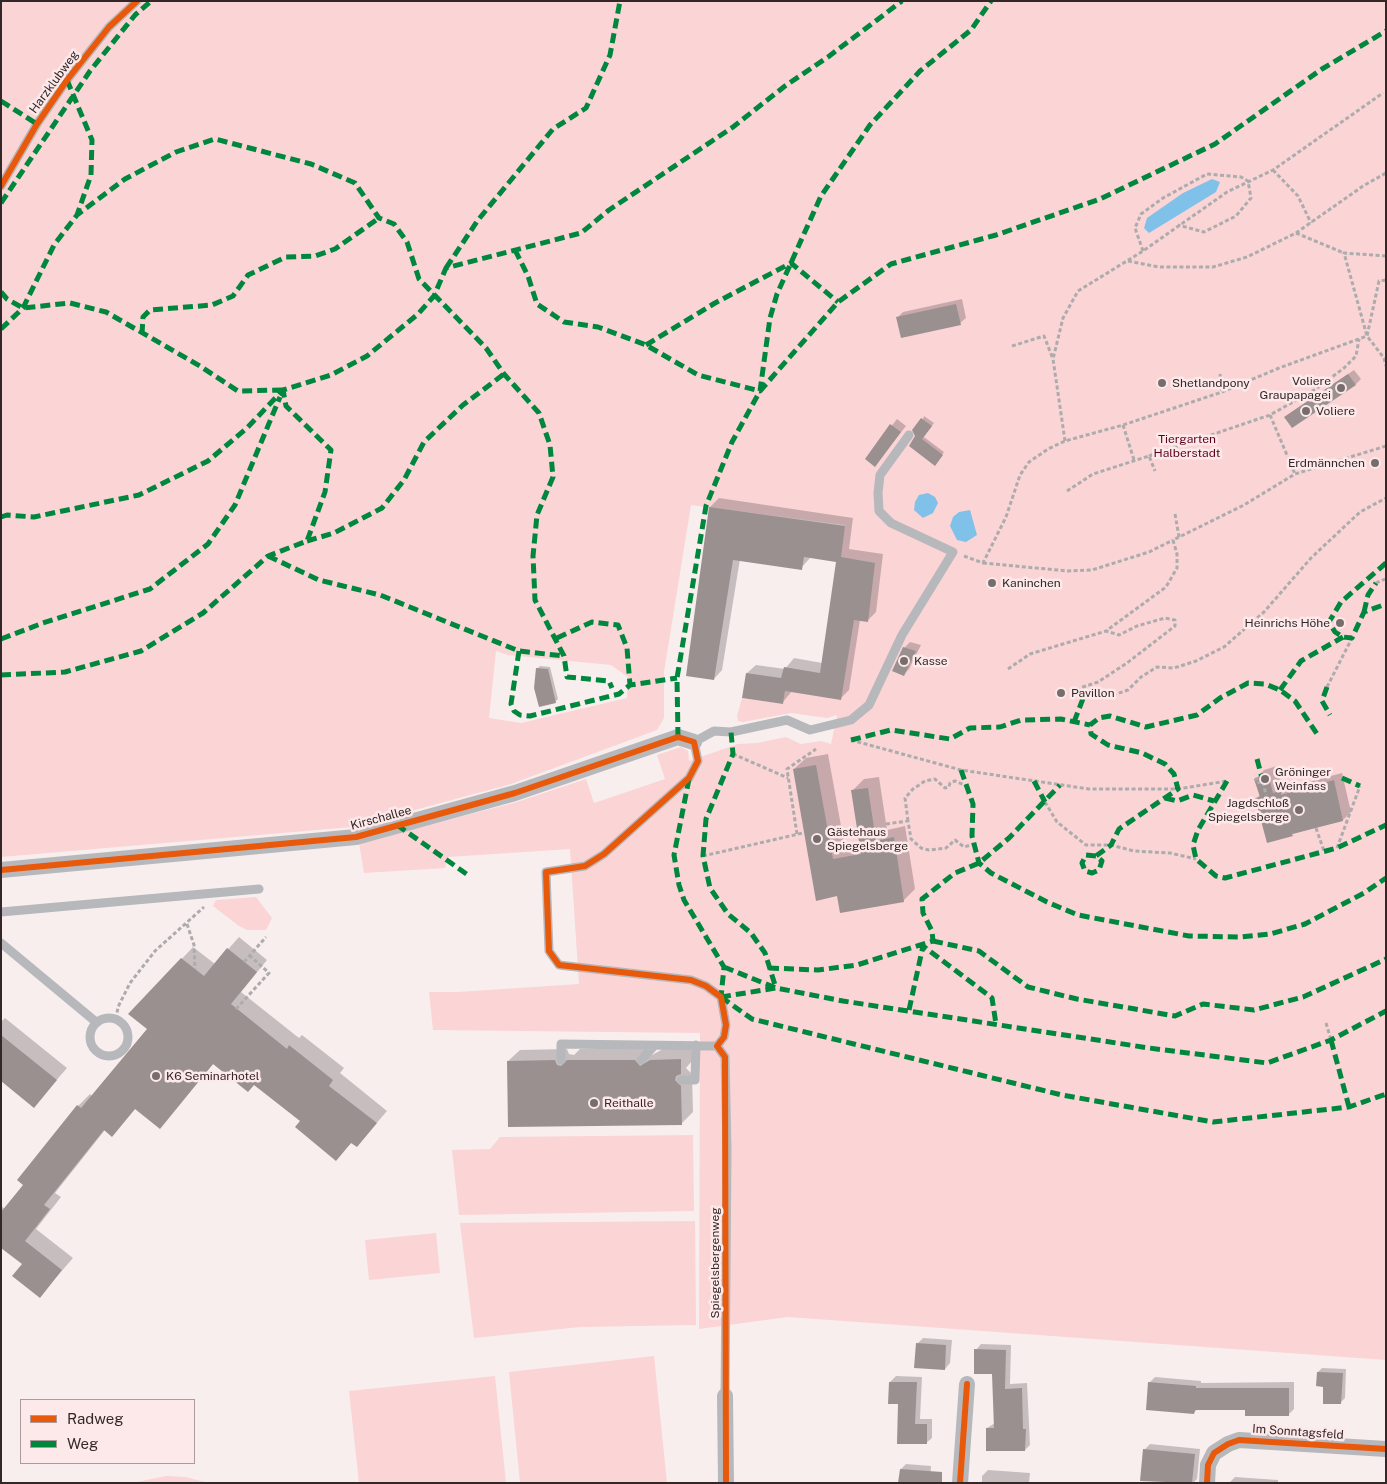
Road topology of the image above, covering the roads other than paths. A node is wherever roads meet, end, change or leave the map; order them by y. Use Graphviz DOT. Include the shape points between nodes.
graph roads {
  1 [pos="138,1"];
  2 [pos="1,186"];
  3 [pos="909,435"];
  4 [pos="694,742"];
  5 [pos="1,870"];
  6 [pos="259,889"];
  7 [pos="1,912"];
  8 [pos="1,943"];
  9 [pos="96,1022"];
  10 [pos="696,1044"];
  11 [pos="654,1046"];
  12 [pos="717,1046"];
  13 [pos="561,1060"];
  14 [pos="641,1060"];
  15 [pos="681,1080"];
  16 [pos="967,1384"];
  17 [pos="725,1396"];
  18 [pos="1386,1449"];
  19 [pos="726,1483"];
  20 [pos="960,1483"];
  21 [pos="1207,1483"];
  1 -- 2 [label="lane, Harzklubweg" via="109,27 67,80"];
  3 -- 4 [label="lane" via="880,475 879,511 891,523 954,552 902,635 869,705 850,720 810,730 787,720 731,732 714,731"];
  4 -- 5 [label="street, Kirschallee" via="678,737 515,793 356,837"];
  4 -- 12 [label="lane" via="698,761 689,778 604,854 585,866 546,872 549,951 559,965 691,980 706,986 722,997 726,1025 724,1037"];
  6 -- 7 [label="lane"];
  8 -- 9 [label="lane"];
  9 -- 9 [label="lane" via="116,1019 126,1028 130,1045 115,1056 102,1056 96,1052 89,1041"];
  10 -- 11 [label="lane"];
  10 -- 12 [label="lane"];
  10 -- 15 [label="lane" via="695,1080"];
  11 -- 13 [label="lane" via="561,1044"];
  11 -- 14 [label="lane"];
  12 -- 17 [label="lane, Spiegelsbergenweg" via="725,1057"];
  16 -- 20 [label="street"];
  17 -- 19 [label="street, Spiegelsbergenweg"];
  18 -- 21 [label="street, Im Sonntagsfeld" via="1240,1440 1214,1453 1208,1465"];
}
